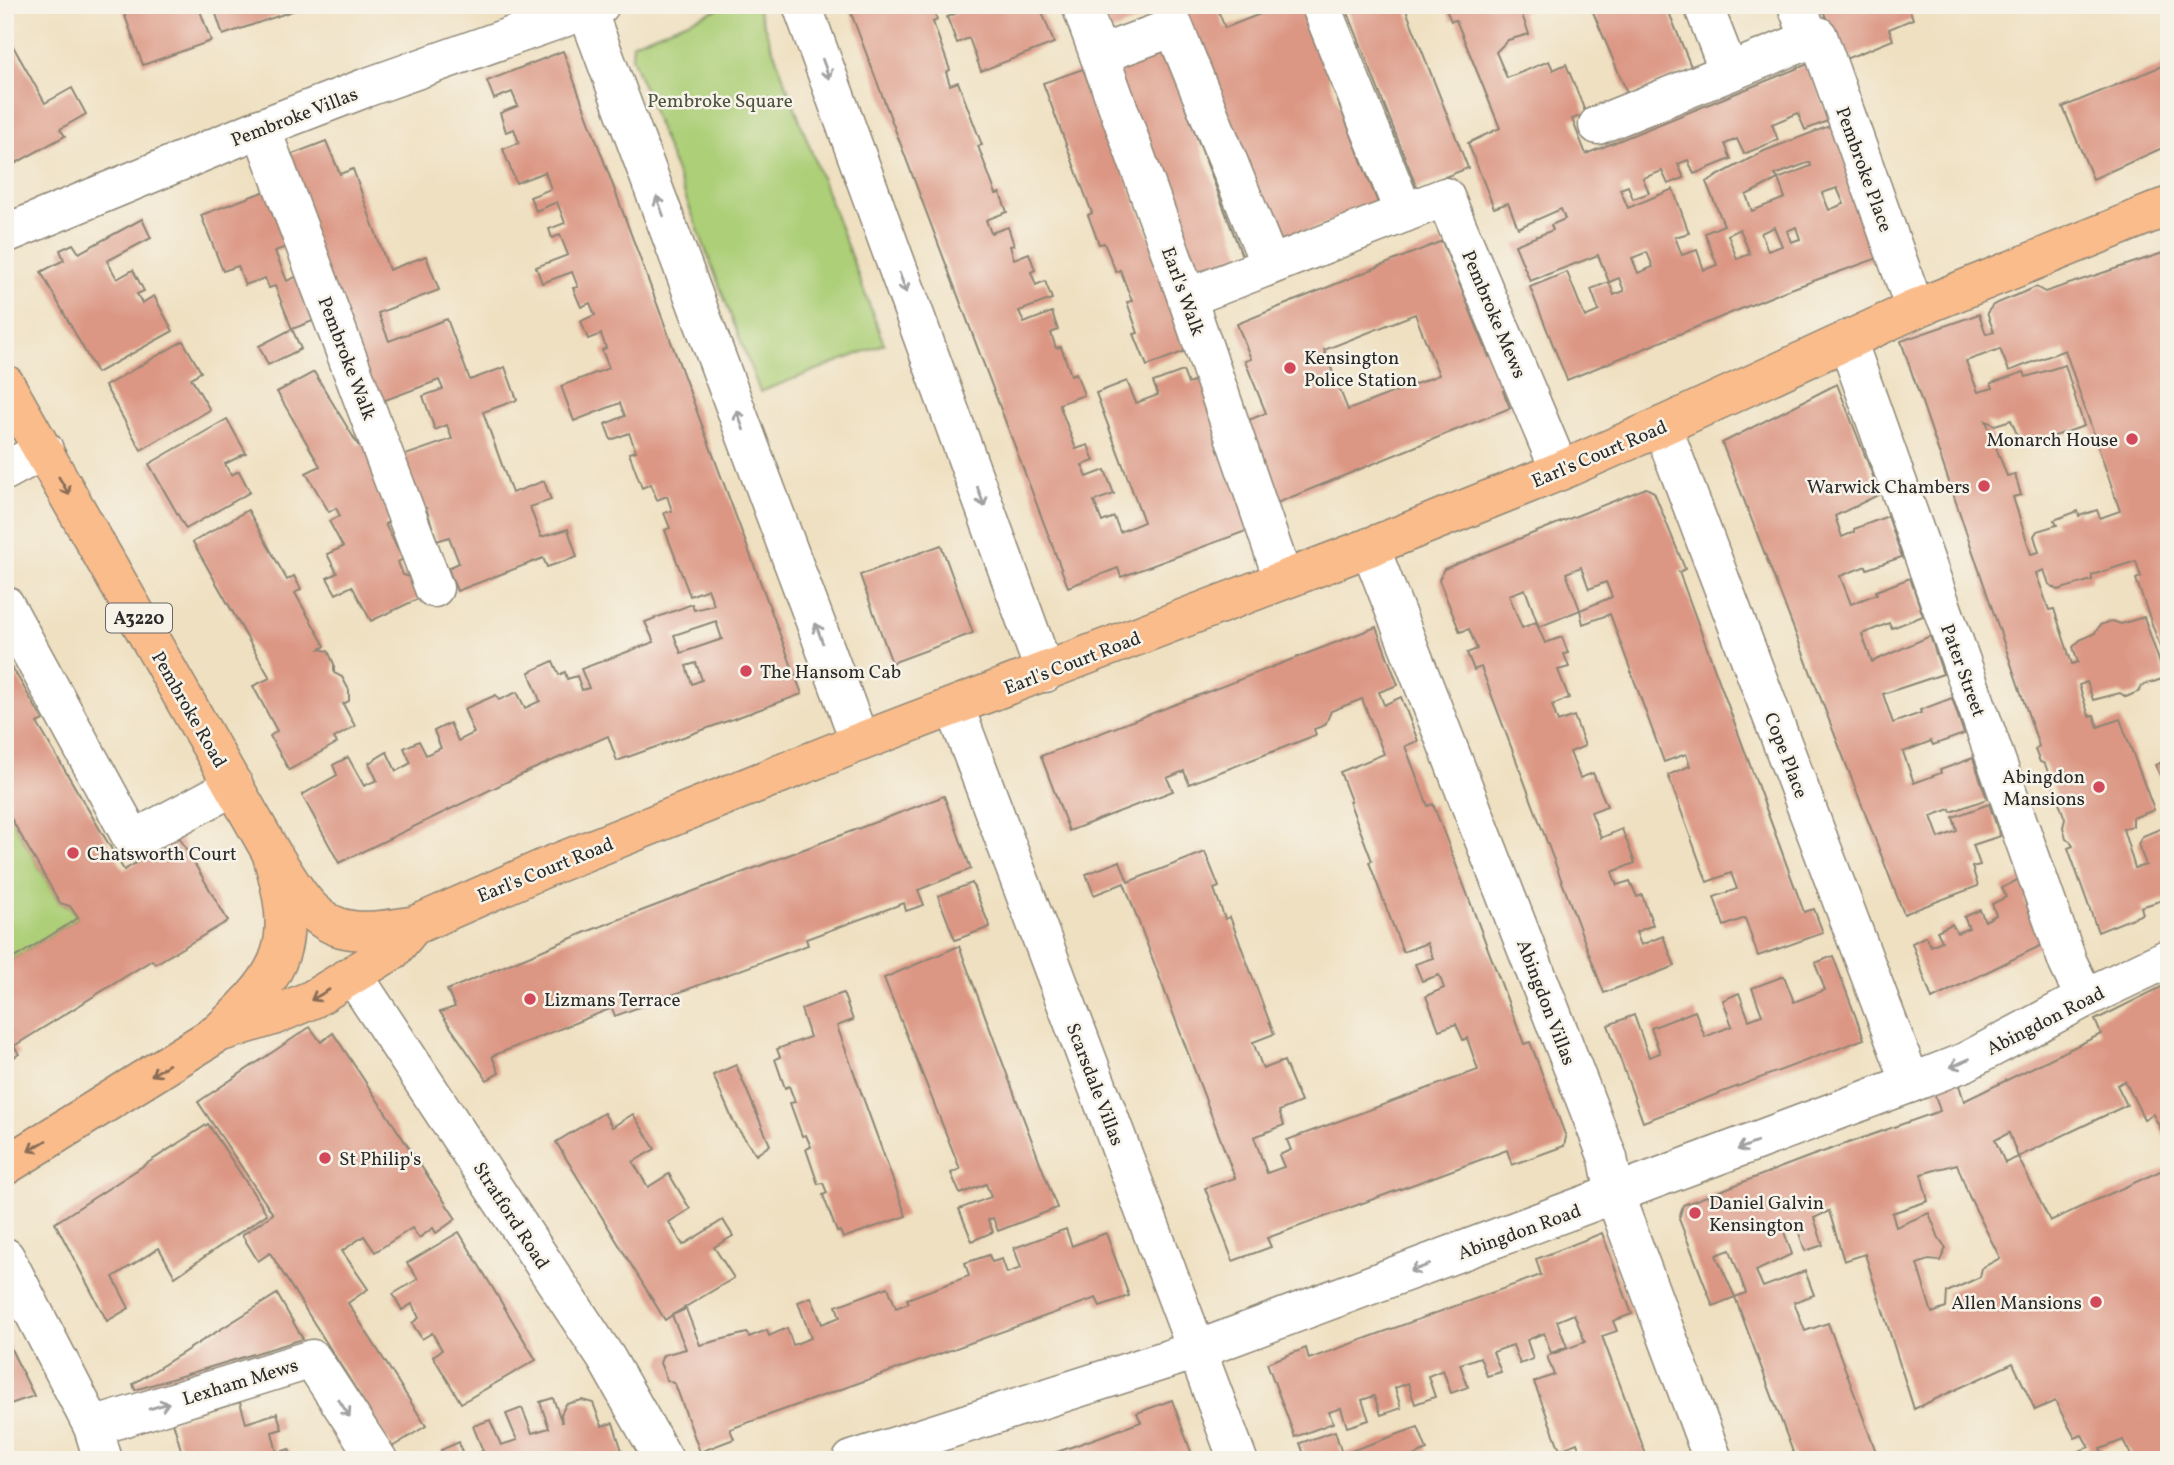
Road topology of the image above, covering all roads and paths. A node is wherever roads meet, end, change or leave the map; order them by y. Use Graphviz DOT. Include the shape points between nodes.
graph roads {
  1 [pos="802,5"];
  2 [pos="1081,5"];
  3 [pos="1703,5"];
  4 [pos="594,8"];
  5 [pos="1322,9"];
  6 [pos="1804,22"];
  7 [pos="1099,55"];
  8 [pos="1729,72"];
  9 [pos="1598,125"];
  10 [pos="261,128"];
  11 [pos="2169,206"];
  12 [pos="1404,212"];
  13 [pos="5,234"];
  14 [pos="1270,265"];
  15 [pos="1187,298"];
  16 [pos="1915,309"];
  17 [pos="1847,340"];
  18 [pos="5,384"];
  19 [pos="1662,426"];
  20 [pos="44,450"];
  21 [pos="5,471"];
  22 [pos="1560,471"];
  23 [pos="1370,547"];
  24 [pos="1283,579"];
  25 [pos="434,588"];
  26 [pos="5,605"];
  27 [pos="1045,674"];
  28 [pos="955,708"];
  29 [pos="860,743"];
  30 [pos="234,786"];
  31 [pos="271,852"];
  32 [pos="413,926"];
  33 [pos="2169,958"];
  34 [pos="353,975"];
  35 [pos="2085,998"];
  36 [pos="218,1033"];
  37 [pos="1911,1083"];
  38 [pos="5,1166"];
  39 [pos="1615,1196"];
  40 [pos="5,1257"];
  41 [pos="1197,1350"];
  42 [pos="98,1443"];
  43 [pos="378,1460"];
  44 [pos="664,1460"];
  45 [pos="852,1460"];
  46 [pos="1238,1460"];
  47 [pos="1713,1460"];
  1 -- 27 [label="street, one-way"];
  2 -- 7 [label="street, Earl's Walk"];
  3 -- 8 [label="street"];
  4 -- 10 [label="street, Pembroke Villas"];
  29 -- 4 [label="street, one-way"];
  5 -- 12 [label="street"];
  6 -- 8 [label="street, Pembroke Place"];
  6 -- 16 [label="street, Pembroke Place" via="1818,36"];
  7 -- 14 [label="street" via="1174,27"];
  7 -- 15 [label="street, Earl's Walk"];
  8 -- 9 [label="street, Pembroke Place"];
  10 -- 13 [label="street, Pembroke Villas"];
  10 -- 25 [label="street, Pembroke Walk"];
  11 -- 16 [label="main road, Earl's Court Road"];
  12 -- 14 [label="street, Pembroke Mews"];
  12 -- 22 [label="street, Pembroke Mews" via="1444,197"];
  14 -- 15 [label="street, Pembroke Mews"];
  15 -- 24 [label="street, Earl's Walk"];
  16 -- 17 [label="main road, Earl's Court Road"];
  17 -- 19 [label="main road, Earl's Court Road"];
  17 -- 35 [label="street, Pater Street" via="2068,963"];
  18 -- 20 [label="main road, Pembroke Road / A3220"];
  19 -- 22 [label="main road, Earl's Court Road"];
  19 -- 37 [label="street, Cope Place"];
  20 -- 21 [label="street"];
  20 -- 30 [label="main road, Pembroke Road / A3220, one-way"];
  22 -- 23 [label="main road, Earl's Court Road"];
  23 -- 24 [label="main road, Earl's Court Road"];
  23 -- 39 [label="street, Abingdon Villas" via="1603,1144"];
  24 -- 27 [label="main road, Earl's Court Road"];
  26 -- 30 [label="street" via="134,840"];
  27 -- 28 [label="main road, Earl's Court Road"];
  28 -- 29 [label="main road, Earl's Court Road"];
  28 -- 41 [label="street, Scarsdale Villas"];
  29 -- 32 [label="main road, Earl's Court Road" via="547,867"];
  30 -- 31 [label="main road, Pembroke Road / A3220"];
  31 -- 32 [label="main road, Pembroke Road" via="308,906 335,927 354,931"];
  31 -- 36 [label="main road, Pembroke Road / A3220" via="286,915 283,947 262,989"];
  32 -- 34 [label="main road, Earl's Court Road" via="392,951"];
  33 -- 35 [label="street, Abingdon Road"];
  34 -- 36 [label="main road, Earl's Court Road, one-way" via="313,999"];
  34 -- 44 [label="street, Stratford Road" via="606,1358"];
  35 -- 37 [label="street, Abingdon Road, one-way" via="1965,1062"];
  36 -- 38 [label="main road, Earl's Court Road / A3220, one-way"];
  37 -- 39 [label="street, Abingdon Road, one-way"];
  39 -- 41 [label="street, Abingdon Road, one-way"];
  39 -- 47 [label="street, Abingdon Villas"];
  40 -- 42 [label="street"];
  41 -- 45 [label="street, Abingdon Road"];
  41 -- 46 [label="street, Scarsdale Villas"];
  42 -- 43 [label="street, Lexham Mews, one-way" via="312,1359"];
}
